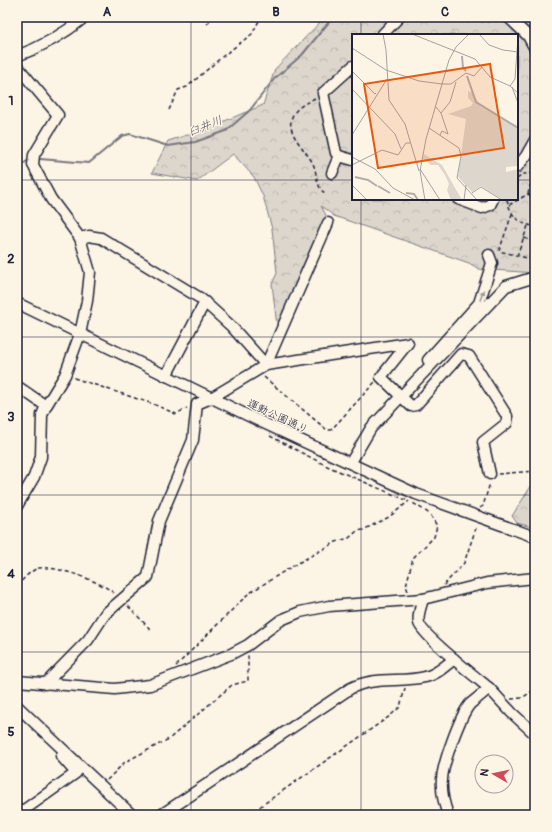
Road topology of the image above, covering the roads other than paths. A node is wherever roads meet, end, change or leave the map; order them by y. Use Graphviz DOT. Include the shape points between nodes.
graph roads {
  1 [pos="85,17"];
  2 [pos="399,17"];
  3 [pos="508,17"];
  4 [pos="383,34"];
  5 [pos="535,49"];
  6 [pos="17,56"];
  7 [pos="17,66"];
  8 [pos="352,67"];
  9 [pos="535,140"];
  10 [pos="339,156"];
  11 [pos="352,160"];
  12 [pos="518,166"];
  13 [pos="332,174"];
  14 [pos="461,200"];
  15 [pos="492,200"];
  16 [pos="328,224"];
  17 [pos="80,238"];
  18 [pos="489,256"];
  19 [pos="535,277"];
  20 [pos="205,302"];
  21 [pos="17,303"];
  22 [pos="80,334"];
  23 [pos="261,368"];
  24 [pos="166,376"];
  25 [pos="417,381"];
  26 [pos="17,386"];
  27 [pos="402,396"];
  28 [pos="211,398"];
  29 [pos="46,406"];
  30 [pos="351,462"];
  31 [pos="490,474"];
  32 [pos="17,506"];
  33 [pos="535,537"];
  34 [pos="535,578"];
  35 [pos="423,599"];
  36 [pos="454,659"];
  37 [pos="17,681"];
  38 [pos="44,684"];
  39 [pos="489,688"];
  40 [pos="17,706"];
  41 [pos="535,734"];
  42 [pos="55,743"];
  43 [pos="17,815"];
  44 [pos="132,815"];
  45 [pos="161,815"];
  46 [pos="448,815"];
  1 -- 6 [label="street" via="44,45"];
  2 -- 4 [label="street"];
  3 -- 5 [label="street" via="528,36"];
  7 -- 17 [label="street" via="58,115 34,155 33,165 51,199"];
  8 -- 10 [label="street" via="323,93 336,153"];
  9 -- 12 [label="street"];
  10 -- 11 [label="street"];
  10 -- 13 [label="street"];
  14 -- 15 [label="street" via="482,208 490,205"];
  16 -- 23 [label="street"];
  17 -- 20 [label="street" via="101,238"];
  17 -- 22 [label="street" via="90,272"];
  25 -- 18 [label="street, one-way" via="427,361 479,303 492,263"];
  19 -- 25 [label="street" via="506,286"];
  20 -- 23 [label="street" via="232,326"];
  20 -- 24 [label="street"];
  21 -- 22 [label="street, 運動公園通り"];
  22 -- 24 [label="street, 運動公園通り"];
  22 -- 29 [label="street" via="65,375"];
  23 -- 27 [label="street" via="408,343 381,377"];
  23 -- 28 [label="street"];
  24 -- 28 [label="street, 運動公園通り"];
  25 -- 27 [label="street"];
  26 -- 29 [label="street"];
  27 -- 30 [label="street" via="371,428"];
  27 -- 31 [label="street" via="411,406 416,405 461,354 469,356 507,416 507,423 483,442"];
  28 -- 30 [label="street, 運動公園通り"];
  28 -- 38 [label="street" via="197,404 193,440 159,521 148,577 105,614 88,640"];
  29 -- 32 [label="street" via="42,415 41,457 34,477"];
  30 -- 33 [label="street, 運動公園通り" via="416,494"];
  34 -- 35 [label="street" via="487,583"];
  35 -- 36 [label="street" via="418,617 419,625"];
  35 -- 38 [label="street" via="329,606 300,612 282,620 231,654 150,685 114,689"];
  36 -- 39 [label="street"];
  36 -- 45 [label="street" via="436,673 424,677 363,682 351,688"];
  37 -- 38 [label="street"];
  39 -- 41 [label="street"];
  39 -- 46 [label="street" via="470,704 461,718 448,758 442,777 442,788"];
  40 -- 42 [label="street"];
  42 -- 43 [label="street" via="55,749 76,773"];
  42 -- 44 [label="street"];
}
